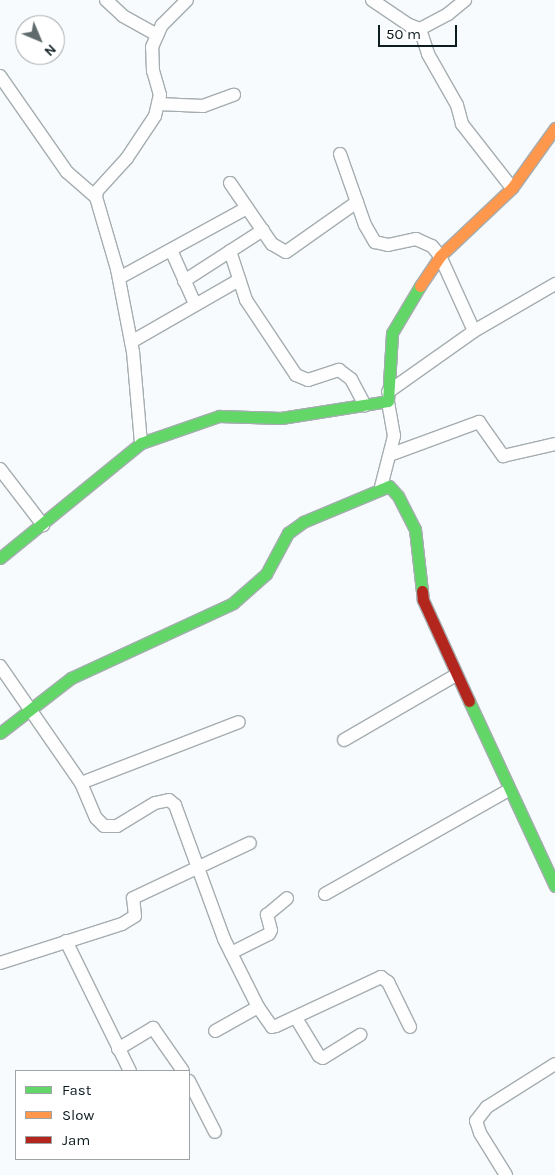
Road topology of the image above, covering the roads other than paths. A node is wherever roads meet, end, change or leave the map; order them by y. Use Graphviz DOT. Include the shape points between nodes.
graph roads {
  1 [pos="106,0"];
  2 [pos="187,0"];
  3 [pos="372,0"];
  4 [pos="465,0"];
  5 [pos="420,29"];
  6 [pos="157,35"];
  7 [pos="0,76"];
  8 [pos="234,95"];
  9 [pos="158,104"];
  10 [pos="555,128"];
  11 [pos="340,154"];
  12 [pos="230,183"];
  13 [pos="512,188"];
  14 [pos="96,197"];
  15 [pos="357,202"];
  16 [pos="247,208"];
  17 [pos="263,230"];
  18 [pos="171,250"];
  19 [pos="230,251"];
  20 [pos="440,256"];
  21 [pos="119,278"];
  22 [pos="239,280"];
  23 [pos="184,281"];
  24 [pos="555,284"];
  25 [pos="195,304"];
  26 [pos="474,331"];
  27 [pos="131,342"];
  28 [pos="388,397"];
  29 [pos="366,405"];
  30 [pos="140,443"];
  31 [pos="555,444"];
  32 [pos="392,454"];
  33 [pos="0,469"];
  34 [pos="381,487"];
  35 [pos="43,525"];
  36 [pos="0,558"];
  37 [pos="0,666"];
  38 [pos="456,675"];
  39 [pos="31,711"];
  40 [pos="239,722"];
  41 [pos="0,733"];
  42 [pos="344,740"];
  43 [pos="81,783"];
  44 [pos="509,790"];
  45 [pos="250,843"];
  46 [pos="199,866"];
  47 [pos="555,886"];
  48 [pos="325,894"];
  49 [pos="287,898"];
  50 [pos="66,941"];
  51 [pos="231,953"];
  52 [pos="0,963"];
  53 [pos="258,1008"];
  54 [pos="296,1018"];
  55 [pos="410,1027"];
  56 [pos="216,1031"];
  57 [pos="360,1035"];
  58 [pos="118,1049"];
  59 [pos="555,1064"];
  60 [pos="129,1070"];
  61 [pos="182,1070"];
  62 [pos="190,1083"];
  63 [pos="216,1132"];
  64 [pos="506,1175"];
  1 -- 6 [label="street" via="123,16"];
  2 -- 6 [label="street"];
  3 -- 5 [label="street"];
  4 -- 5 [label="street" via="448,14"];
  5 -- 13 [label="street" via="428,54 457,105 462,124"];
  6 -- 9 [label="street" via="152,46 153,71 160,87"];
  7 -- 14 [label="street" via="67,172"];
  8 -- 9 [label="street" via="203,106"];
  9 -- 14 [label="street" via="145,135 97,191"];
  10 -- 13 [label="street"];
  11 -- 15 [label="street"];
  12 -- 16 [label="street"];
  13 -- 20 [label="street"];
  14 -- 21 [label="street"];
  15 -- 17 [label="street" via="286,252 272,244"];
  15 -- 20 [label="street" via="365,225 380,245 416,239 432,246"];
  16 -- 17 [label="street"];
  16 -- 18 [label="street"];
  17 -- 19 [label="street"];
  18 -- 21 [label="street"];
  18 -- 23 [label="street"];
  19 -- 22 [label="street"];
  19 -- 23 [label="street"];
  20 -- 26 [label="street"];
  20 -- 28 [label="street" via="392,333"];
  21 -- 27 [label="street"];
  22 -- 25 [label="street"];
  22 -- 29 [label="street" via="246,300 296,375 308,380 339,370 351,379"];
  23 -- 25 [label="street"];
  24 -- 26 [label="street"];
  25 -- 27 [label="street"];
  26 -- 28 [label="street"];
  27 -- 30 [label="street"];
  28 -- 29 [label="street"];
  28 -- 32 [label="street" via="394,422"];
  29 -- 30 [label="street" via="281,418 219,416"];
  30 -- 35 [label="street"];
  31 -- 32 [label="street" via="503,456 479,422"];
  32 -- 34 [label="street"];
  33 -- 35 [label="street"];
  34 -- 38 [label="street" via="394,490 415,529 424,600"];
  34 -- 39 [label="street" via="295,527 266,574 234,603 71,678"];
  35 -- 36 [label="street"];
  37 -- 39 [label="street"];
  38 -- 42 [label="street"];
  38 -- 44 [label="street"];
  39 -- 41 [label="street"];
  39 -- 43 [label="street"];
  40 -- 43 [label="street"];
  43 -- 46 [label="street" via="96,818 104,826 117,826 155,803 169,800 175,805"];
  44 -- 47 [label="street"];
  44 -- 48 [label="street"];
  45 -- 46 [label="street"];
  46 -- 50 [label="street" via="133,898 135,916 122,924"];
  46 -- 51 [label="street"];
  49 -- 51 [label="street" via="267,915 271,930 268,934"];
  50 -- 52 [label="street"];
  50 -- 58 [label="street"];
  51 -- 53 [label="street"];
  53 -- 54 [label="street" via="272,1027"];
  53 -- 56 [label="street"];
  54 -- 55 [label="street" via="381,977 388,982"];
  54 -- 57 [label="street" via="323,1058"];
  58 -- 60 [label="street"];
  58 -- 61 [label="street" via="153,1028"];
  59 -- 64 [label="street" via="487,1107 476,1121"];
  62 -- 63 [label="street"];
}
